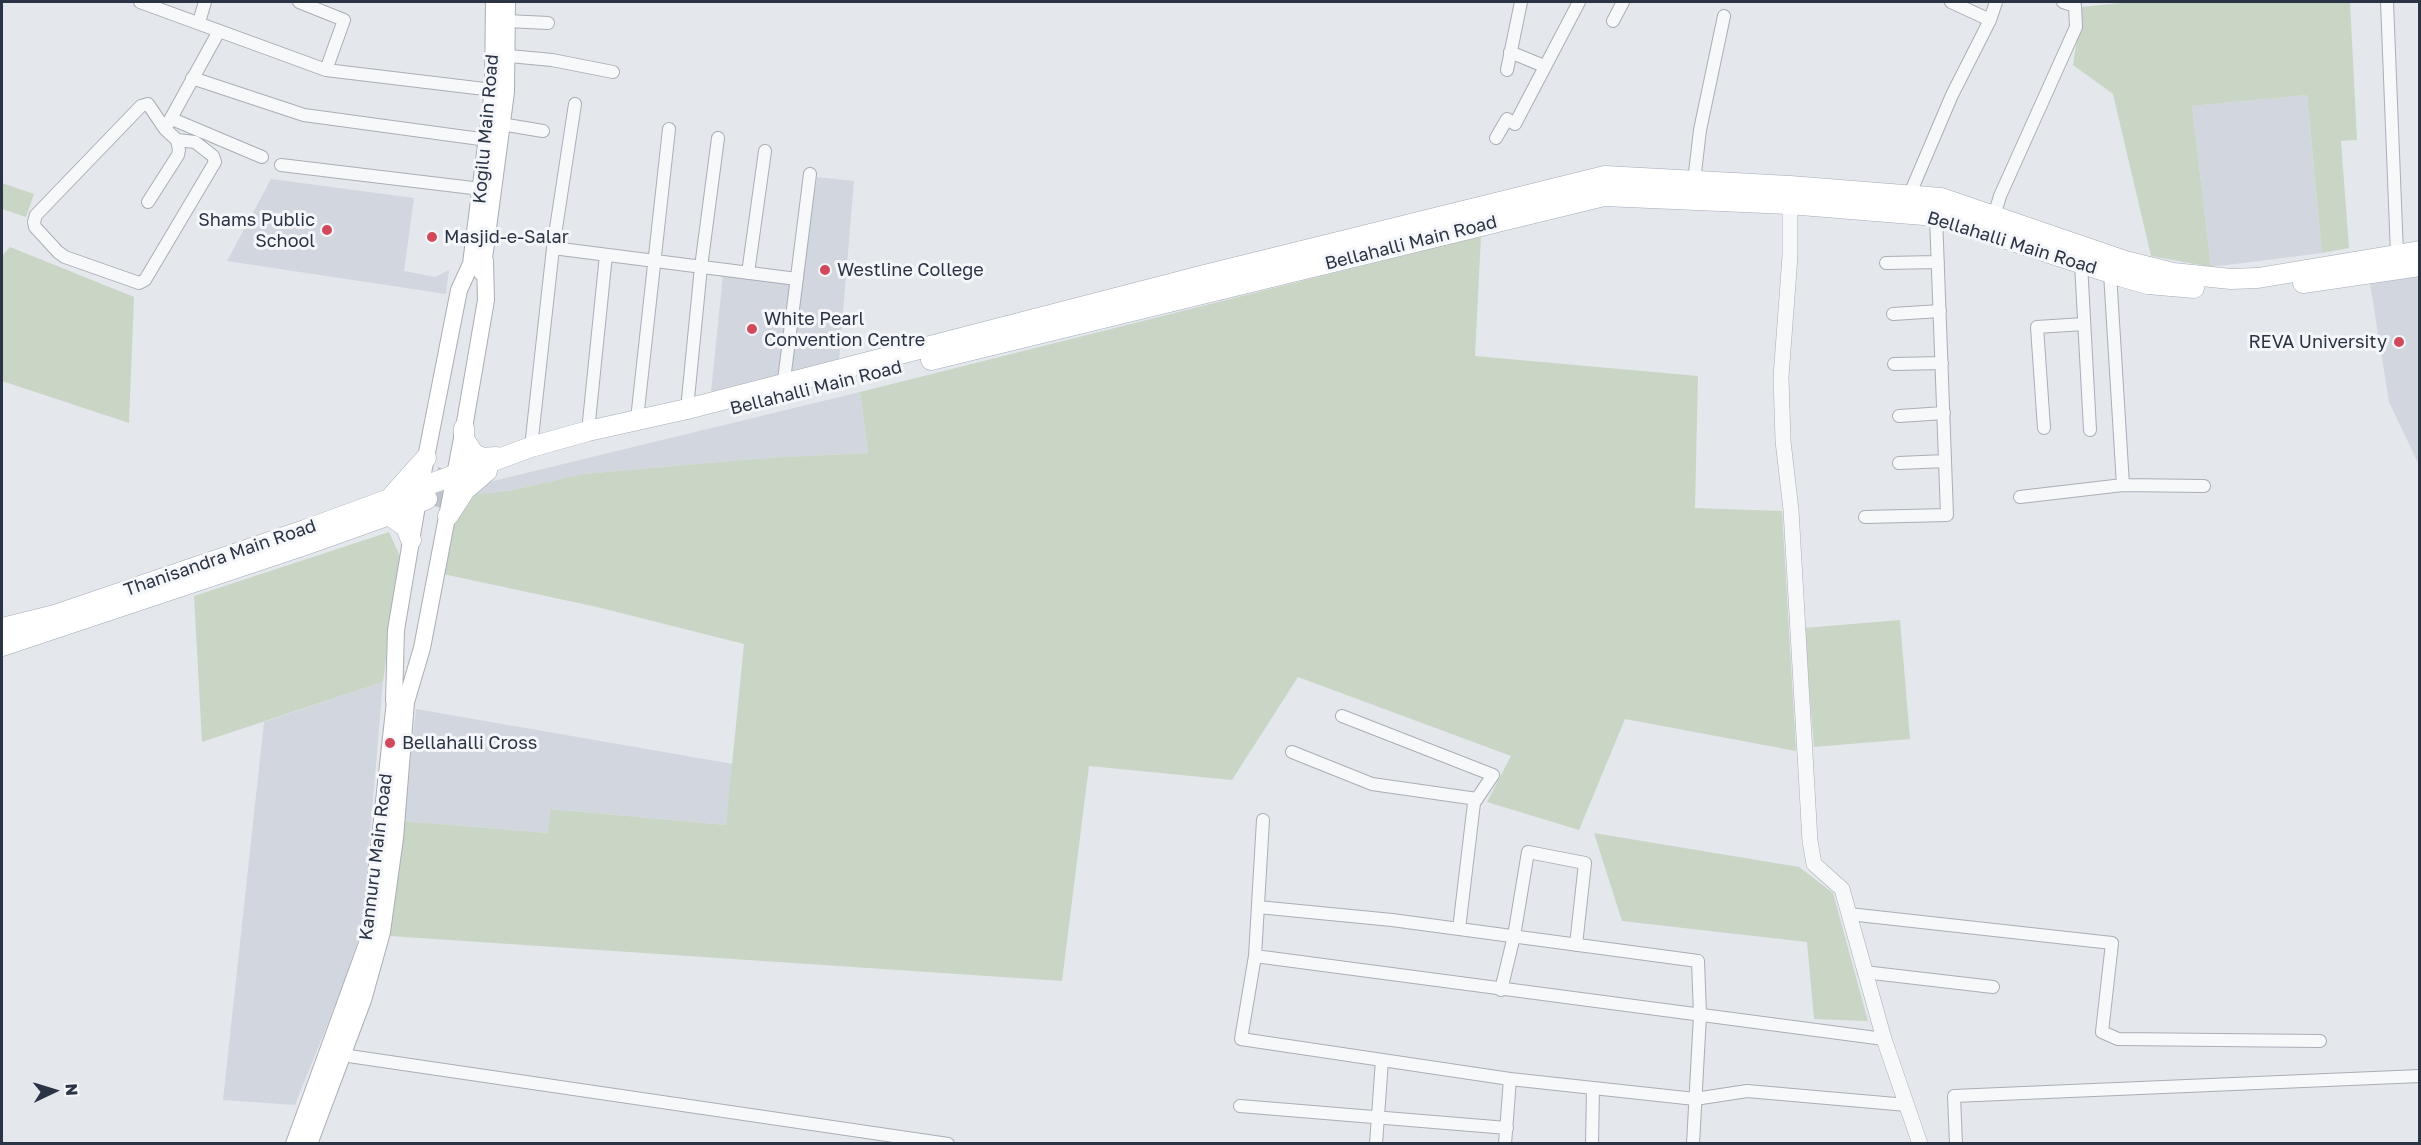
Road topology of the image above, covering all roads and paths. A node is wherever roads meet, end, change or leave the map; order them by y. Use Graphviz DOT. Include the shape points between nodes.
graph roads {
  1 [pos="140,2"];
  2 [pos="205,2"];
  3 [pos="299,2"];
  4 [pos="494,2"];
  5 [pos="507,2"];
  6 [pos="1521,2"];
  7 [pos="1579,2"];
  8 [pos="1623,2"];
  9 [pos="1951,2"];
  10 [pos="1996,2"];
  11 [pos="2063,2"];
  12 [pos="2387,2"];
  13 [pos="154,4"];
  14 [pos="1724,16"];
  15 [pos="1990,20"];
  16 [pos="507,21"];
  17 [pos="1613,21"];
  18 [pos="199,22"];
  19 [pos="548,23"];
  20 [pos="219,31"];
  21 [pos="1510,52"];
  22 [pos="501,55"];
  23 [pos="1544,66"];
  24 [pos="326,70"];
  25 [pos="1507,70"];
  26 [pos="613,72"];
  27 [pos="192,78"];
  28 [pos="493,90"];
  29 [pos="575,104"];
  30 [pos="169,124"];
  31 [pos="501,124"];
  32 [pos="669,129"];
  33 [pos="543,131"];
  34 [pos="718,138"];
  35 [pos="1496,138"];
  36 [pos="177,140"];
  37 [pos="493,140"];
  38 [pos="765,151"];
  39 [pos="262,157"];
  40 [pos="281,165"];
  41 [pos="810,174"];
  42 [pos="1694,181"];
  43 [pos="481,189"];
  44 [pos="1790,195"];
  45 [pos="1909,196"];
  46 [pos="148,202"];
  47 [pos="1936,216"];
  48 [pos="1994,216"];
  49 [pos="553,248"];
  50 [pos="2420,251"];
  51 [pos="2397,254"];
  52 [pos="606,255"];
  53 [pos="654,261"];
  54 [pos="1938,262"];
  55 [pos="478,263"];
  56 [pos="1886,263"];
  57 [pos="2081,264"];
  58 [pos="2420,266"];
  59 [pos="701,267"];
  60 [pos="748,273"];
  61 [pos="2110,273"];
  62 [pos="797,279"];
  63 [pos="1940,311"];
  64 [pos="1893,314"];
  65 [pos="2084,324"];
  66 [pos="1942,363"];
  67 [pos="1894,364"];
  68 [pos="783,390"];
  69 [pos="687,409"];
  70 [pos="1944,413"];
  71 [pos="1899,416"];
  72 [pos="638,419"];
  73 [pos="464,428"];
  74 [pos="2044,428"];
  75 [pos="2090,430"];
  76 [pos="588,431"];
  77 [pos="531,447"];
  78 [pos="1945,461"];
  79 [pos="493,464"];
  80 [pos="1899,464"];
  81 [pos="2122,485"];
  82 [pos="2204,486"];
  83 [pos="437,487"];
  84 [pos="2019,497"];
  85 [pos="387,508"];
  86 [pos="1865,517"];
  87 [pos="411,540"];
  88 [pos="2,628"];
  89 [pos="2,646"];
  90 [pos="400,702"];
  91 [pos="1341,716"];
  92 [pos="1292,752"];
  93 [pos="1477,799"];
  94 [pos="1263,820"];
  95 [pos="1258,907"];
  96 [pos="1849,914"];
  97 [pos="1459,929"];
  98 [pos="1514,936"];
  99 [pos="1576,945"];
  100 [pos="1255,956"];
  101 [pos="1864,972"];
  102 [pos="1993,987"];
  103 [pos="1501,990"];
  104 [pos="1700,1015"];
  105 [pos="1884,1039"];
  106 [pos="2320,1041"];
  107 [pos="342,1055"];
  108 [pos="1382,1060"];
  109 [pos="2420,1076"];
  110 [pos="1510,1079"];
  111 [pos="1593,1088"];
  112 [pos="1695,1099"];
  113 [pos="1907,1105"];
  114 [pos="1240,1106"];
  115 [pos="1377,1118"];
  116 [pos="1506,1128"];
  117 [pos="294,1143"];
  118 [pos="309,1143"];
  119 [pos="948,1143"];
  120 [pos="1376,1143"];
  121 [pos="1505,1143"];
  122 [pos="1592,1143"];
  123 [pos="1693,1143"];
  124 [pos="1920,1143"];
  125 [pos="1956,1143"];
  1 -- 13 [label="street"];
  2 -- 18 [label="street"];
  3 -- 24 [label="street" via="344,20"];
  4 -- 22 [label="main road, Kogilu Main Road"];
  5 -- 16 [label="main road, Kogilu Main Road"];
  6 -- 21 [label="street"];
  7 -- 23 [label="street"];
  8 -- 17 [label="street"];
  9 -- 15 [label="street"];
  10 -- 15 [label="street"];
  11 -- 48 [label="street" via="2075,6 2076,27"];
  12 -- 51 [label="street"];
  13 -- 18 [label="street"];
  14 -- 42 [label="street" via="1700,130"];
  15 -- 45 [label="street" via="1952,95"];
  16 -- 19 [label="street"];
  16 -- 22 [label="main road, Kogilu Main Road"];
  18 -- 20 [label="street"];
  20 -- 24 [label="street"];
  20 -- 27 [label="street"];
  21 -- 23 [label="street"];
  21 -- 25 [label="street"];
  22 -- 26 [label="street"];
  22 -- 28 [label="main road, Kogilu Main Road"];
  22 -- 31 [label="main road, Kogilu Main Road"];
  23 -- 35 [label="street" via="1515,124 1509,115"];
  24 -- 28 [label="street"];
  27 -- 30 [label="street"];
  27 -- 37 [label="street" via="304,115"];
  28 -- 37 [label="main road, Kogilu Main Road"];
  29 -- 49 [label="street"];
  30 -- 36 [label="street"];
  30 -- 36 [label="street" via="144,103 36,214 35,226 65,257 139,283 145,280 215,162 195,142"];
  30 -- 39 [label="street"];
  31 -- 33 [label="street"];
  31 -- 37 [label="main road, Kogilu Main Road"];
  32 -- 53 [label="street"];
  34 -- 59 [label="street"];
  36 -- 46 [label="street" via="178,155"];
  37 -- 43 [label="main road, Kogilu Main Road"];
  37 -- 55 [label="main road, Kogilu Main Road"];
  38 -- 60 [label="street"];
  40 -- 43 [label="street"];
  41 -- 62 [label="street"];
  42 -- 44 [label="main road, Bellahalli Main Road"];
  42 -- 68 [label="main road, Bellahalli Main Road" via="1605,176 1205,275"];
  43 -- 55 [label="main road, Kogilu Main Road"];
  44 -- 45 [label="main road, Bellahalli Main Road"];
  44 -- 47 [label="main road, Bellahalli Main Road"];
  44 -- 68 [label="main road, Bellahalli Main Road" via="1604,196"];
  44 -- 96 [label="street" via="1790,256 1781,377 1810,842 1814,864 1842,889"];
  45 -- 48 [label="main road, Bellahalli Main Road" via="1941,198"];
  47 -- 54 [label="street"];
  47 -- 57 [label="main road, Bellahalli Main Road"];
  48 -- 51 [label="main road, Bellahalli Main Road" via="2125,261 2173,273 2231,279 2258,278"];
  49 -- 52 [label="street"];
  49 -- 77 [label="street"];
  50 -- 51 [label="main road, Bellahalli Main Road"];
  52 -- 53 [label="street"];
  52 -- 76 [label="street"];
  53 -- 59 [label="street"];
  53 -- 72 [label="street"];
  54 -- 56 [label="street"];
  54 -- 63 [label="street"];
  55 -- 73 [label="main road" via="486,300"];
  55 -- 83 [label="main road"];
  55 -- 83 [label="main road, Kogilu Main Road" via="459,290"];
  57 -- 61 [label="main road, Bellahalli Main Road"];
  57 -- 65 [label="street"];
  58 -- 61 [label="main road, Bellahalli Main Road" via="2231,291 2148,284"];
  59 -- 60 [label="street"];
  59 -- 69 [label="street"];
  60 -- 62 [label="street"];
  61 -- 81 [label="street"];
  62 -- 68 [label="street"];
  63 -- 64 [label="street"];
  63 -- 66 [label="street"];
  65 -- 74 [label="street" via="2037,327"];
  65 -- 75 [label="street"];
  66 -- 67 [label="street"];
  66 -- 70 [label="street"];
  68 -- 69 [label="main road, Bellahalli Main Road"];
  68 -- 79 [label="main road, Bellahalli Main Road" via="500,466"];
  69 -- 72 [label="main road, Bellahalli Main Road"];
  70 -- 71 [label="street"];
  70 -- 78 [label="street"];
  72 -- 76 [label="main road, Bellahalli Main Road"];
  73 -- 79 [label="main road" via="464,439 472,453"];
  73 -- 83 [label="main road"];
  76 -- 77 [label="main road, Bellahalli Main Road"];
  77 -- 79 [label="main road, Bellahalli Main Road"];
  78 -- 80 [label="street"];
  78 -- 86 [label="street" via="1947,515"];
  79 -- 83 [label="main road, Bellahalli Main Road"];
  79 -- 83 [label="main road" via="465,490"];
  81 -- 82 [label="street"];
  81 -- 84 [label="street"];
  83 -- 85 [label="main road, Thanisandra Main Road"];
  83 -- 85 [label="main road" via="401,488"];
  83 -- 87 [label="main road"];
  83 -- 90 [label="main road" via="406,633"];
  83 -- 90 [label="main road" via="420,657"];
  85 -- 87 [label="main road" via="406,527"];
  85 -- 88 [label="main road, Thanisandra Main Road" via="55,615"];
  85 -- 89 [label="main road, Thanisandra Main Road" via="56,630"];
  87 -- 90 [label="main road" via="396,630"];
  90 -- 107 [label="main road" via="395,838 382,932"];
  90 -- 117 [label="main road, Kannuru Main Road" via="369,938"];
  91 -- 93 [label="street" via="1492,775"];
  92 -- 93 [label="street" via="1372,784"];
  93 -- 97 [label="street"];
  94 -- 95 [label="street"];
  95 -- 97 [label="street"];
  95 -- 100 [label="street"];
  96 -- 101 [label="street"];
  96 -- 106 [label="street" via="2112,943 2102,1032 2118,1039"];
  97 -- 98 [label="street"];
  98 -- 99 [label="street"];
  98 -- 99 [label="street" via="1528,852 1584,863"];
  98 -- 103 [label="street"];
  99 -- 104 [label="street" via="1698,961"];
  100 -- 103 [label="street"];
  100 -- 108 [label="street" via="1241,1039"];
  101 -- 102 [label="street"];
  101 -- 105 [label="street"];
  103 -- 104 [label="street"];
  104 -- 105 [label="street"];
  104 -- 112 [label="street"];
  105 -- 113 [label="street"];
  107 -- 118 [label="main road"];
  107 -- 119 [label="street"];
  108 -- 110 [label="street"];
  108 -- 115 [label="street"];
  109 -- 125 [label="street" via="1954,1096"];
  110 -- 111 [label="street"];
  110 -- 116 [label="street"];
  111 -- 112 [label="street"];
  111 -- 122 [label="street"];
  112 -- 113 [label="street" via="1747,1091"];
  112 -- 123 [label="street"];
  113 -- 124 [label="street"];
  114 -- 115 [label="street"];
  115 -- 116 [label="street"];
  115 -- 120 [label="street"];
  116 -- 121 [label="street"];
}
